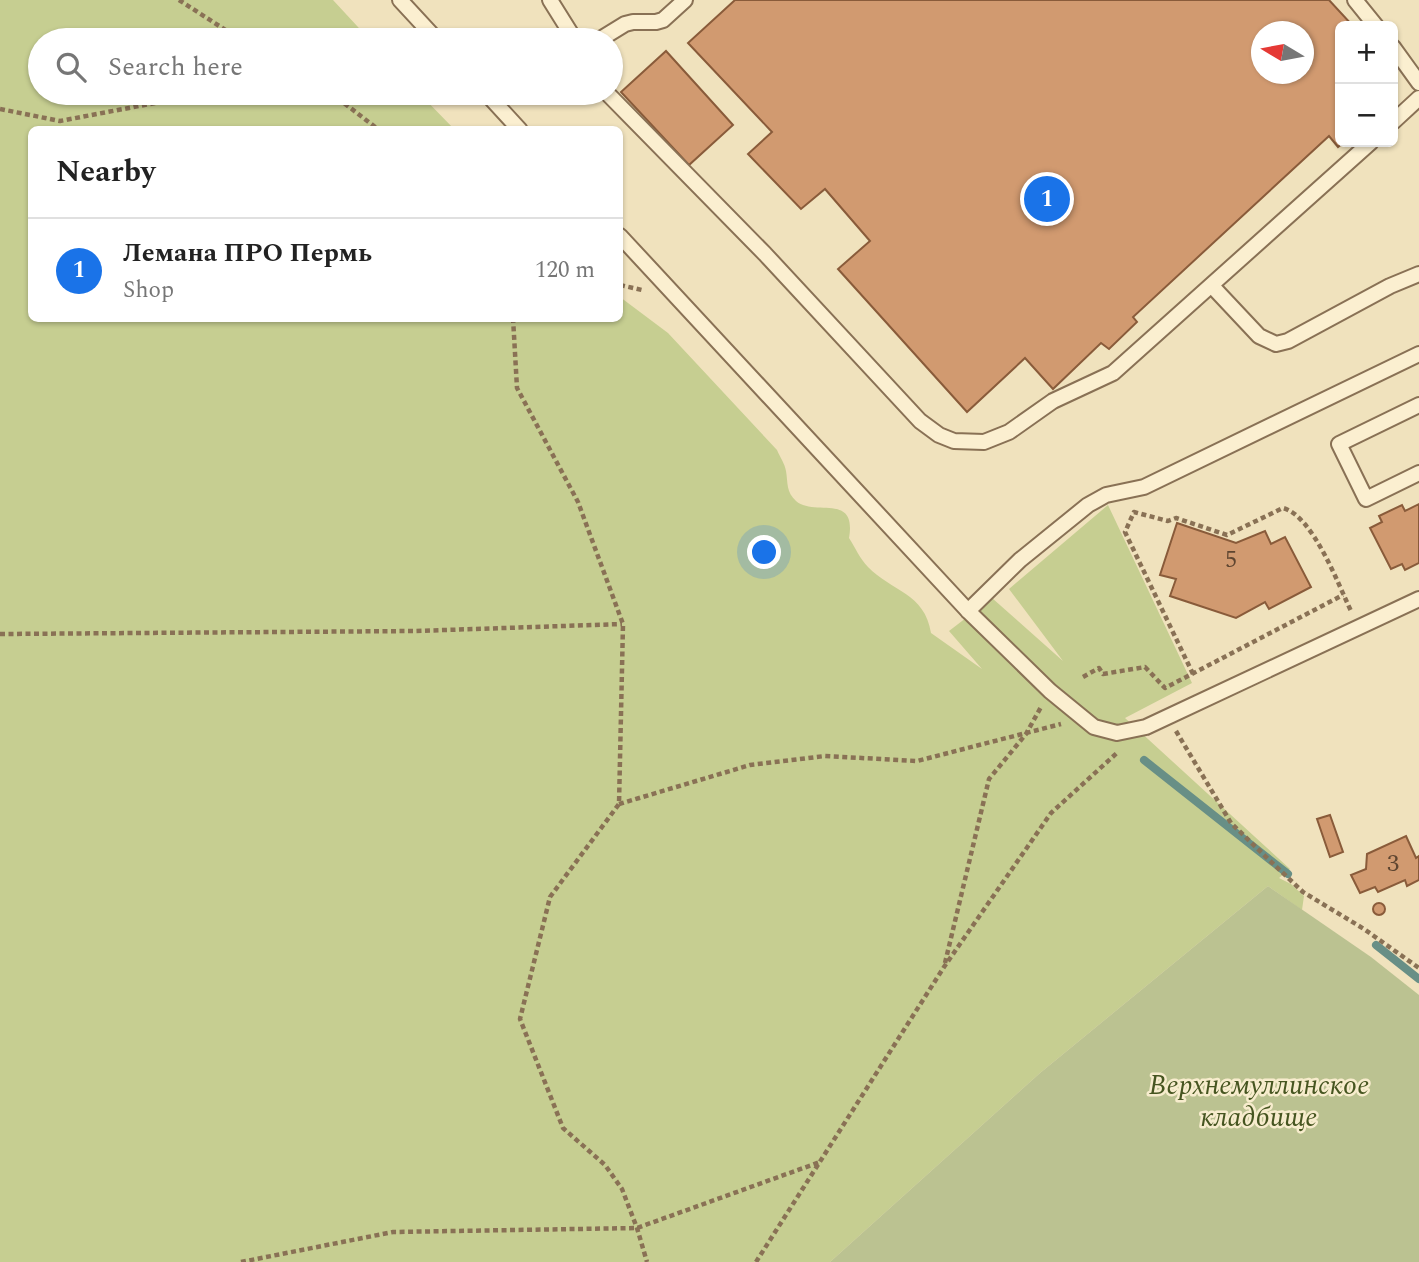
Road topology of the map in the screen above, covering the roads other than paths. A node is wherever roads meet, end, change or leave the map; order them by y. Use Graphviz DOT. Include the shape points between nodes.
graph roads {
  1 [pos="400,0"];
  2 [pos="550,0"];
  3 [pos="685,0"];
  4 [pos="1355,0"];
  5 [pos="1372,21"];
  6 [pos="426,28"];
  7 [pos="568,28"];
  8 [pos="618,28"];
  9 [pos="1398,54"];
  10 [pos="1419,83"];
  11 [pos="1419,98"];
  12 [pos="497,105"];
  13 [pos="619,105"];
  14 [pos="1398,117"];
  15 [pos="516,126"];
  16 [pos="1365,147"];
  17 [pos="623,239"];
  18 [pos="1419,274"];
  19 [pos="1212,286"];
  20 [pos="1419,354"];
  21 [pos="1419,405"];
  22 [pos="1419,473"];
  23 [pos="1419,599"];
  24 [pos="968,611"];
  1 -- 6 [label="lane"];
  2 -- 7 [label="lane"];
  3 -- 8 [label="lane" via="656,22 633,22"];
  4 -- 5 [label="lane"];
  9 -- 10 [label="lane"];
  11 -- 14 [label="lane"];
  12 -- 15 [label="lane"];
  13 -- 19 [label="lane" via="920,421 954,441 996,439 1053,401 1113,373"];
  16 -- 19 [label="lane"];
  17 -- 24 [label="lane"];
  18 -- 19 [label="lane" via="1276,344 1259,336"];
  20 -- 24 [label="lane" via="1157,481 1096,500 1040,543"];
  21 -- 22 [label="lane" via="1339,444 1366,499"];
  23 -- 24 [label="lane" via="1125,733 1094,727 1082,718"];
}
